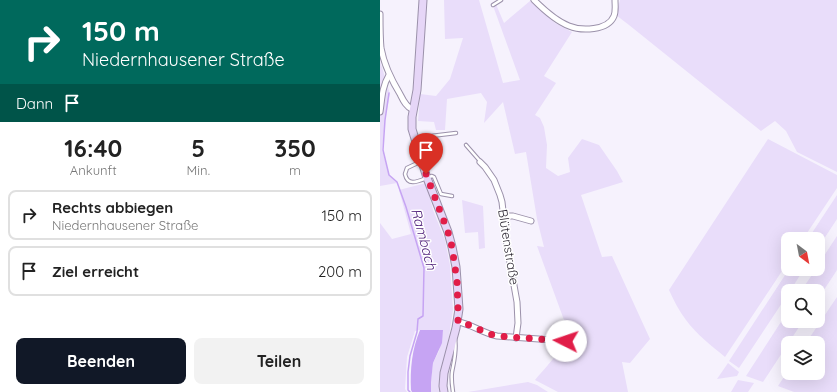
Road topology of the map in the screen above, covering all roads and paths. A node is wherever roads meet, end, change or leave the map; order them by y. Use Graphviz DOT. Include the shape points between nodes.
graph roads {
  1 [pos="423,0"];
  2 [pos="501,0"];
  3 [pos="534,0"];
  4 [pos="615,0"];
  5 [pos="493,5"];
  6 [pos="380,14"];
  7 [pos="389,75"];
  8 [pos="413,110"];
  9 [pos="380,112"];
  10 [pos="456,133"];
  11 [pos="415,140"];
  12 [pos="466,145"];
  13 [pos="422,161"];
  14 [pos="480,162"];
  15 [pos="427,178"];
  16 [pos="452,196"];
  17 [pos="497,208"];
  18 [pos="504,213"];
  19 [pos="531,221"];
  20 [pos="458,322"];
  21 [pos="454,334"];
  22 [pos="516,338"];
  23 [pos="566,341"];
  24 [pos="444,392"];
  25 [pos="453,392"];
  1 -- 8 [label="main road" via="417,90"];
  2 -- 5 [label="lane"];
  3 -- 4 [label="street" via="569,26 592,29 604,26 612,20"];
  6 -- 7 [label="street" via="381,47"];
  7 -- 8 [label="street" via="406,104"];
  7 -- 9 [label="street" via="383,90"];
  8 -- 11 [label="main road" via="412,126"];
  10 -- 11 [label="lane"];
  11 -- 13 [label="main road"];
  12 -- 14 [label="lane"];
  13 -- 15 [label="main road"];
  13 -- 15 [label="lane" via="407,168 405,176 413,182"];
  14 -- 18 [label="street, Blütenstraße" via="494,180"];
  15 -- 16 [label="lane" via="434,177 441,194"];
  15 -- 20 [label="main road" via="452,247 457,281"];
  17 -- 18 [label="lane"];
  18 -- 19 [label="street"];
  18 -- 22 [label="street, Blütenstraße" via="517,302"];
  20 -- 21 [label="main road"];
  20 -- 22 [label="street" via="491,334"];
  21 -- 24 [label="main road" via="444,373"];
  21 -- 25 [label="lane" via="457,347 452,373"];
  22 -- 23 [label="street"];
}
